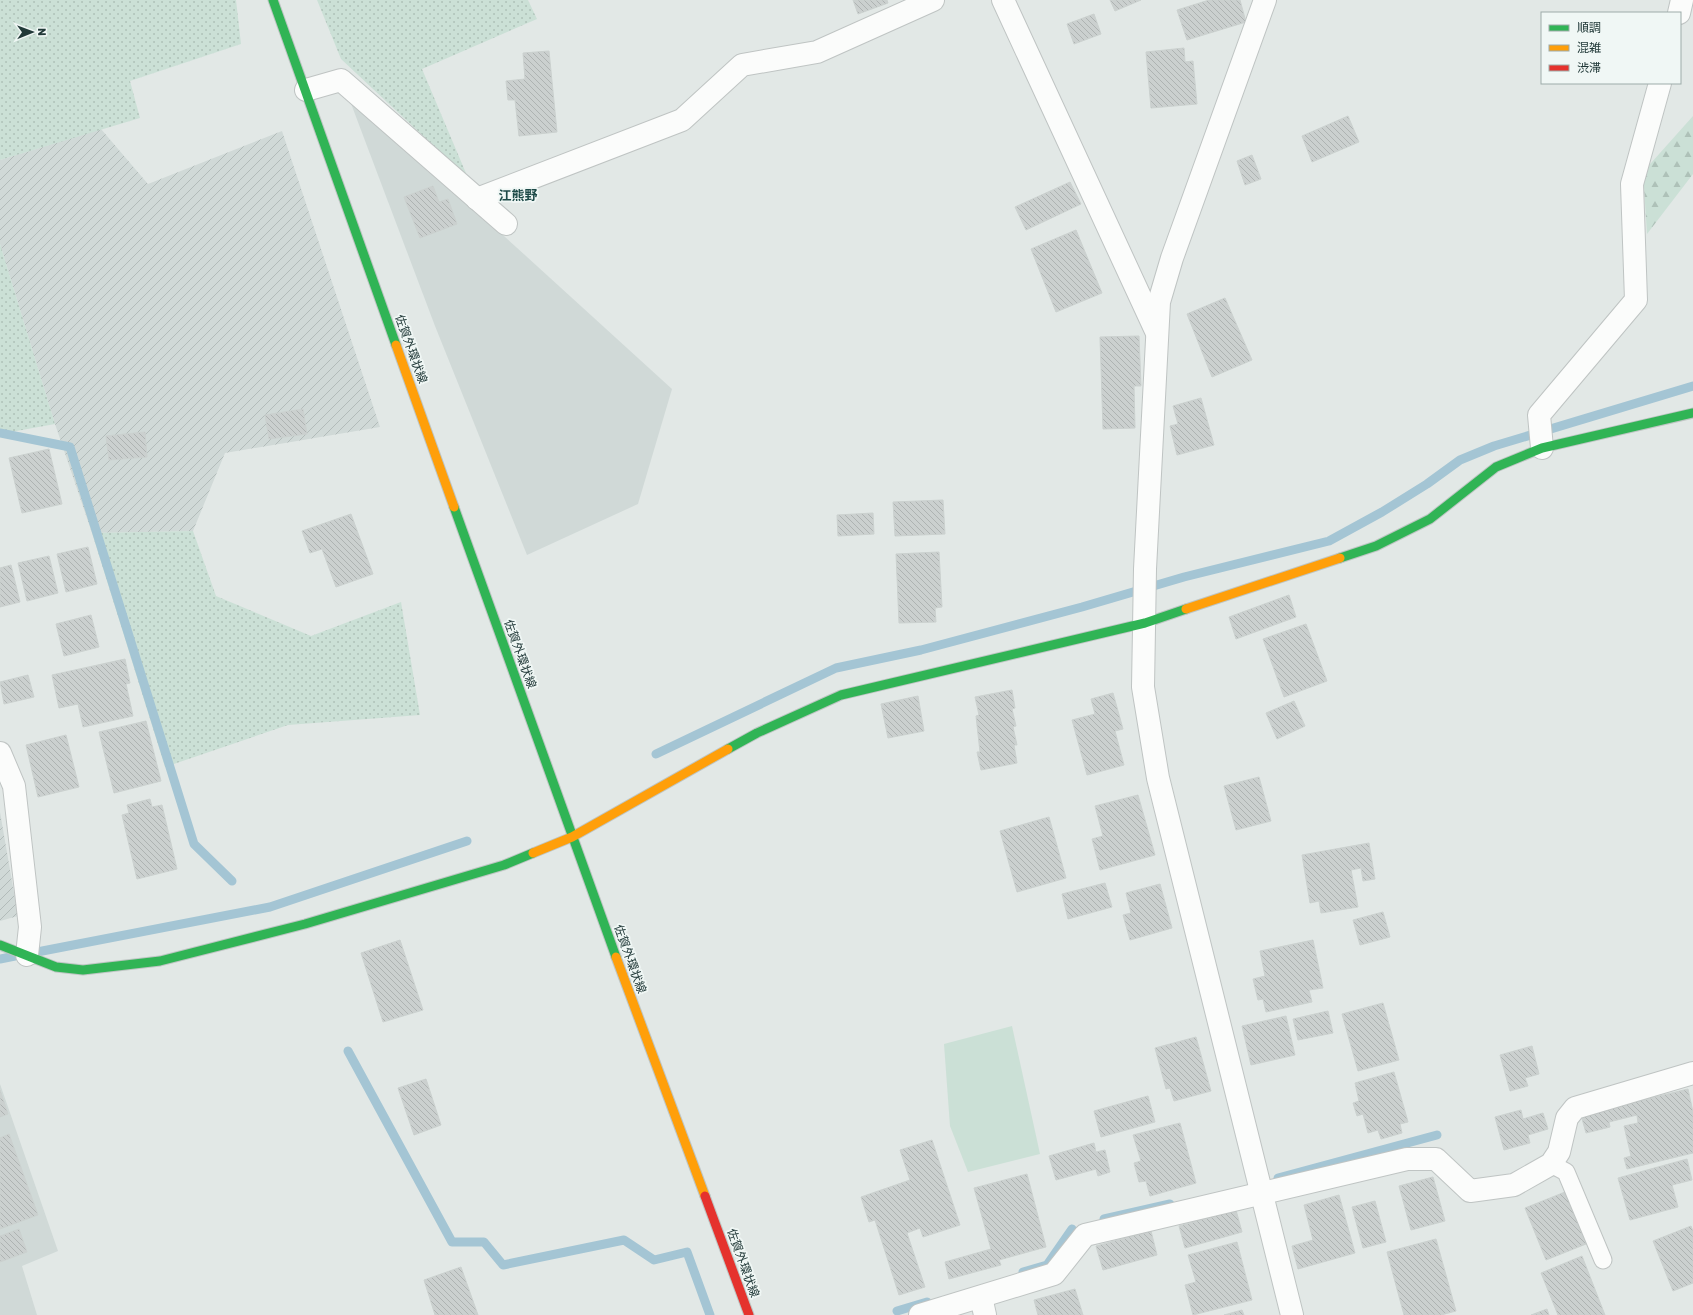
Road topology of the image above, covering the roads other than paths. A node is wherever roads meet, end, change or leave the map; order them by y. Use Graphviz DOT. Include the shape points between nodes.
graph roads {
  1 [pos="273,0"];
  2 [pos="933,0"];
  3 [pos="1003,0"];
  4 [pos="1266,0"];
  5 [pos="1682,0"];
  6 [pos="1679,12"];
  7 [pos="1660,84"];
  8 [pos="306,90"];
  9 [pos="477,199"];
  10 [pos="506,224"];
  11 [pos="1157,332"];
  12 [pos="1693,413"];
  13 [pos="1542,448"];
  14 [pos="1145,614"];
  15 [pos="0,753"];
  16 [pos="572,837"];
  17 [pos="0,945"];
  18 [pos="27,955"];
  19 [pos="1693,1073"];
  20 [pos="1551,1164"];
  21 [pos="1261,1195"];
  22 [pos="1603,1260"];
  23 [pos="983,1306"];
  24 [pos="749,1315"];
  25 [pos="920,1315"];
  26 [pos="1292,1315"];
  1 -- 8 [label="street, 佐賀外環状線"];
  2 -- 9 [label="street" via="817,52 742,65 682,120"];
  3 -- 11 [label="street"];
  4 -- 11 [label="street" via="1172,258 1159,302"];
  5 -- 6 [label="street"];
  7 -- 13 [label="street" via="1632,184 1636,300 1539,415"];
  8 -- 9 [label="street" via="341,80"];
  8 -- 16 [label="street, 佐賀外環状線"];
  9 -- 10 [label="street"];
  11 -- 14 [label="street"];
  12 -- 13 [label="street"];
  13 -- 14 [label="street" via="1496,467 1430,519 1376,546"];
  14 -- 16 [label="street" via="841,695 757,732"];
  14 -- 21 [label="street" via="1143,687 1158,778"];
  15 -- 18 [label="street" via="14,786 30,927"];
  16 -- 18 [label="street" via="504,865 305,924 175,957 83,970 56,967"];
  16 -- 24 [label="street, 佐賀外環状線"];
  17 -- 18 [label="street"];
  19 -- 20 [label="street" via="1575,1108 1567,1118 1559,1152"];
  20 -- 21 [label="street" via="1514,1185 1470,1191 1436,1159 1407,1159"];
  20 -- 22 [label="lane" via="1566,1172"];
  21 -- 23 [label="street" via="1084,1234 1054,1274"];
  21 -- 26 [label="street"];
  23 -- 25 [label="street"];
}
